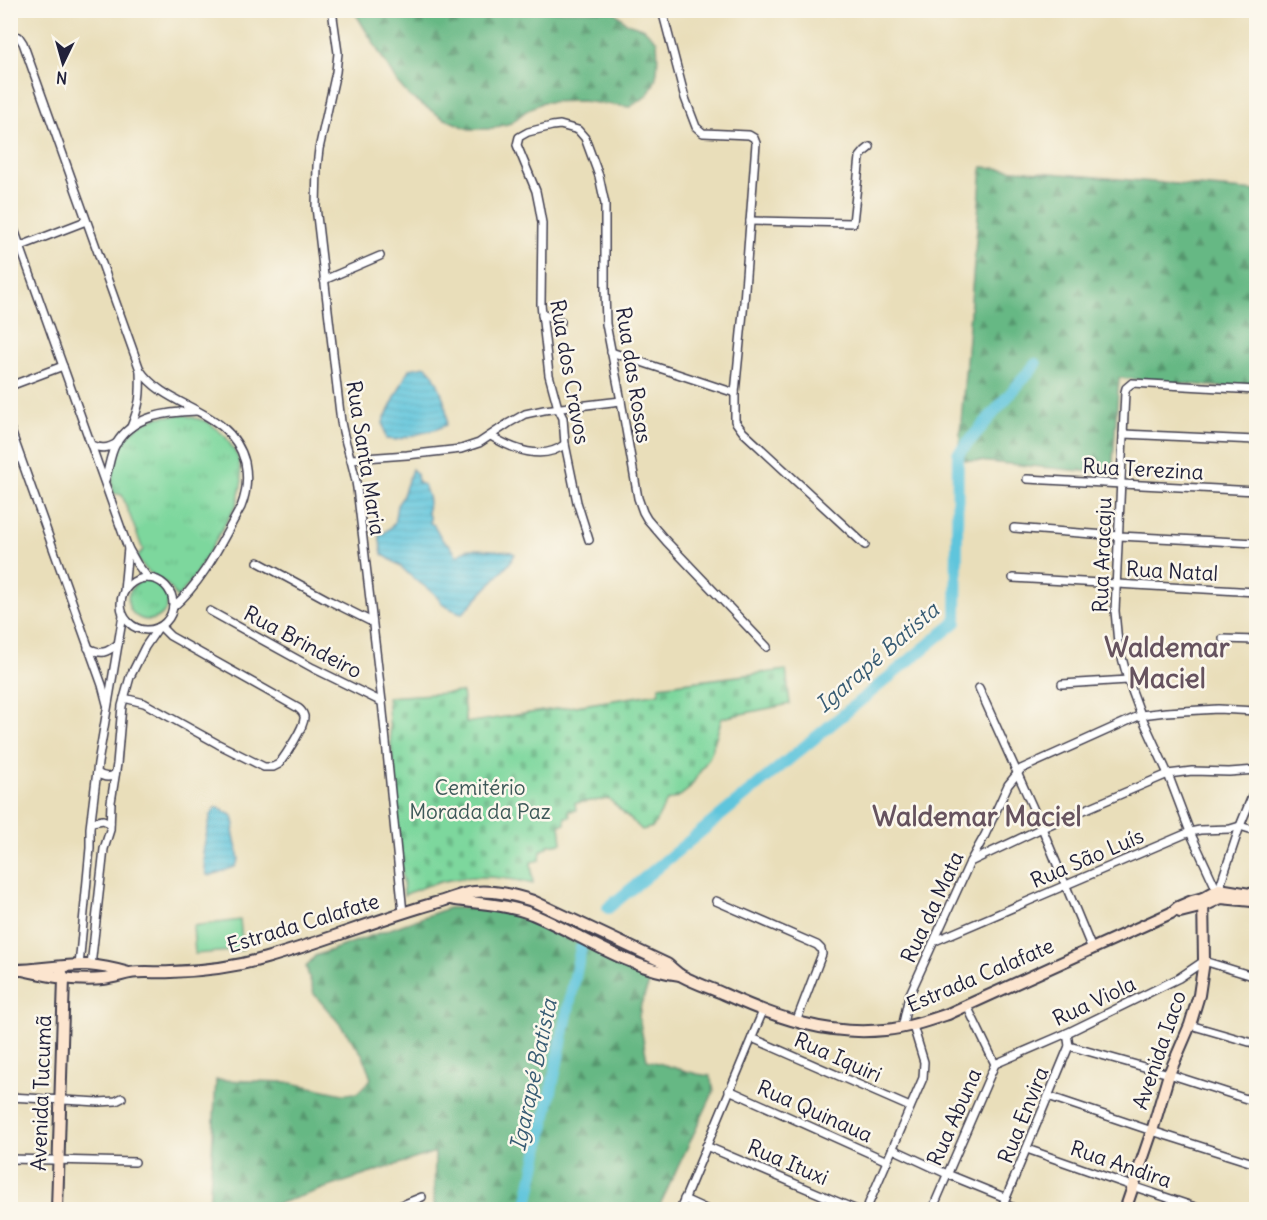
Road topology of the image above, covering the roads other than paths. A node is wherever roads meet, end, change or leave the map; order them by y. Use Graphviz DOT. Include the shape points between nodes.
graph roads {
  1 [pos="332,10"];
  2 [pos="662,10"];
  3 [pos="10,34"];
  4 [pos="517,140"];
  5 [pos="870,147"];
  6 [pos="10,218"];
  7 [pos="86,221"];
  8 [pos="750,221"];
  9 [pos="21,246"];
  10 [pos="380,256"];
  11 [pos="324,280"];
  12 [pos="542,315"];
  13 [pos="561,322"];
  14 [pos="611,352"];
  15 [pos="63,366"];
  16 [pos="140,370"];
  17 [pos="10,386"];
  18 [pos="1257,390"];
  19 [pos="735,393"];
  20 [pos="621,401"];
  21 [pos="558,408"];
  22 [pos="197,411"];
  23 [pos="131,427"];
  24 [pos="10,428"];
  25 [pos="1123,434"];
  26 [pos="490,436"];
  27 [pos="1257,440"];
  28 [pos="117,443"];
  29 [pos="565,444"];
  30 [pos="91,445"];
  31 [pos="351,459"];
  32 [pos="1027,479"];
  33 [pos="105,481"];
  34 [pos="1122,484"];
  35 [pos="1257,491"];
  36 [pos="1014,528"];
  37 [pos="1119,536"];
  38 [pos="589,540"];
  39 [pos="1257,543"];
  40 [pos="865,545"];
  41 [pos="128,549"];
  42 [pos="258,562"];
  43 [pos="148,578"];
  44 [pos="1013,578"];
  45 [pos="1117,585"];
  46 [pos="124,592"];
  47 [pos="1257,592"];
  48 [pos="173,607"];
  49 [pos="210,611"];
  50 [pos="123,615"];
  51 [pos="372,622"];
  52 [pos="159,627"];
  53 [pos="1223,639"];
  54 [pos="1257,640"];
  55 [pos="118,644"];
  56 [pos="767,646"];
  57 [pos="88,648"];
  58 [pos="1128,680"];
  59 [pos="1062,684"];
  60 [pos="979,688"];
  61 [pos="124,698"];
  62 [pos="382,702"];
  63 [pos="108,706"];
  64 [pos="1257,711"];
  65 [pos="1141,715"];
  66 [pos="1257,770"];
  67 [pos="1018,772"];
  68 [pos="97,773"];
  69 [pos="116,774"];
  70 [pos="1168,774"];
  71 [pos="1257,777"];
  72 [pos="1255,795"];
  73 [pos="92,822"];
  74 [pos="110,823"];
  75 [pos="1240,826"];
  76 [pos="1042,828"];
  77 [pos="1257,831"];
  78 [pos="1190,832"];
  79 [pos="970,862"];
  80 [pos="1066,885"];
  81 [pos="1220,894"];
  82 [pos="1257,895"];
  83 [pos="451,899"];
  84 [pos="716,901"];
  85 [pos="1257,901"];
  86 [pos="1204,902"];
  87 [pos="403,913"];
  88 [pos="935,941"];
  89 [pos="1092,949"];
  90 [pos="632,955"];
  91 [pos="1204,961"];
  92 [pos="78,966"];
  93 [pos="95,966"];
  94 [pos="16,970"];
  95 [pos="64,972"];
  96 [pos="130,974"];
  97 [pos="1257,977"];
  98 [pos="96,980"];
  99 [pos="967,1006"];
  100 [pos="763,1011"];
  101 [pos="796,1022"];
  102 [pos="1190,1025"];
  103 [pos="908,1027"];
  104 [pos="1067,1033"];
  105 [pos="752,1038"];
  106 [pos="1257,1044"];
  107 [pos="1069,1046"];
  108 [pos="995,1064"];
  109 [pos="1169,1074"];
  110 [pos="729,1090"];
  111 [pos="1048,1096"];
  112 [pos="10,1097"];
  113 [pos="122,1098"];
  114 [pos="61,1099"];
  115 [pos="1257,1102"];
  116 [pos="910,1107"];
  117 [pos="1152,1131"];
  118 [pos="706,1146"];
  119 [pos="892,1149"];
  120 [pos="1026,1149"];
  121 [pos="10,1159"];
  122 [pos="58,1160"];
  123 [pos="887,1161"];
  124 [pos="135,1162"];
  125 [pos="1257,1164"];
  126 [pos="947,1174"];
  127 [pos="1132,1186"];
  128 [pos="422,1197"];
  129 [pos="684,1199"];
  130 [pos="1004,1204"];
  131 [pos="57,1209"];
  132 [pos="393,1209"];
  133 [pos="680,1209"];
  134 [pos="708,1209"];
  135 [pos="857,1209"];
  136 [pos="866,1209"];
  137 [pos="932,1209"];
  138 [pos="1021,1209"];
  139 [pos="1125,1209"];
  140 [pos="1204,1209"];
  1 -- 11 [label="street, Rua Santa Maria" via="338,46 336,72 317,166 316,207"];
  2 -- 8 [label="street" via="696,127 703,133 754,138"];
  3 -- 7 [label="street" via="23,43"];
  4 -- 12 [label="street, Rua dos Cravos" via="541,214"];
  4 -- 14 [label="street, Rua das Rosas" via="528,132 560,125 580,132 590,148 605,196 605,311"];
  5 -- 8 [label="street" via="861,158 853,224"];
  6 -- 9 [label="street"];
  7 -- 9 [label="street"];
  7 -- 16 [label="street"];
  8 -- 19 [label="street"];
  9 -- 15 [label="street"];
  10 -- 11 [label="street"];
  11 -- 31 [label="street, Rua Santa Maria" via="341,422"];
  12 -- 13 [label="street"];
  12 -- 21 [label="street, Rua dos Cravos" via="549,375"];
  14 -- 19 [label="street"];
  14 -- 20 [label="street, Rua das Rosas"];
  15 -- 17 [label="street"];
  15 -- 30 [label="street"];
  16 -- 22 [label="street" via="153,385"];
  16 -- 23 [label="street" via="141,398"];
  18 -- 25 [label="street, Rua Aracaju" via="1132,383 1125,392"];
  19 -- 40 [label="street" via="735,421 739,429"];
  20 -- 21 [label="street"];
  20 -- 56 [label="street, Rua das Rosas" via="643,512"];
  21 -- 26 [label="street" via="525,414"];
  21 -- 29 [label="street, Rua dos Cravos"];
  22 -- 23 [label="street" via="168,412"];
  22 -- 48 [label="street" via="224,427 237,444 245,465 246,492 204,573"];
  23 -- 28 [label="street"];
  24 -- 57 [label="street"];
  25 -- 27 [label="street"];
  25 -- 34 [label="street, Rua Aracaju"];
  26 -- 29 [label="street" via="531,452 552,452"];
  26 -- 31 [label="street" via="461,449"];
  28 -- 30 [label="street" via="106,448"];
  28 -- 33 [label="street"];
  29 -- 38 [label="street, Rua dos Cravos"];
  30 -- 33 [label="street"];
  31 -- 51 [label="street, Rua Santa Maria"];
  32 -- 34 [label="street, Rua Terezina"];
  33 -- 41 [label="street"];
  34 -- 35 [label="street, Rua Terezina"];
  34 -- 37 [label="street, Rua Aracaju"];
  36 -- 37 [label="street"];
  37 -- 39 [label="street"];
  37 -- 45 [label="street, Rua Aracaju"];
  41 -- 43 [label="street"];
  41 -- 46 [label="street"];
  42 -- 51 [label="street"];
  43 -- 46 [label="street" via="134,582"];
  43 -- 48 [label="street" via="165,585"];
  44 -- 45 [label="street, Rua Natal"];
  45 -- 47 [label="street, Rua Natal"];
  45 -- 58 [label="street, Rua Aracaju" via="1116,630"];
  46 -- 50 [label="street"];
  48 -- 52 [label="street" via="169,618"];
  49 -- 62 [label="street, Rua Brindeiro"];
  50 -- 52 [label="street" via="135,628"];
  50 -- 55 [label="street"];
  51 -- 62 [label="street, Rua Santa Maria"];
  52 -- 61 [label="street" via="130,677"];
  52 -- 61 [label="street" via="298,708 304,714 302,726 282,761 264,767 144,703"];
  53 -- 54 [label="street"];
  55 -- 57 [label="street" via="105,653"];
  55 -- 63 [label="street"];
  57 -- 63 [label="street"];
  58 -- 59 [label="street"];
  58 -- 65 [label="street, Rua Aracaju"];
  60 -- 67 [label="street"];
  61 -- 69 [label="street"];
  62 -- 87 [label="street, Rua Santa Maria"];
  63 -- 68 [label="street"];
  64 -- 65 [label="street" via="1218,709"];
  65 -- 67 [label="street"];
  65 -- 70 [label="street, Rua Aracaju"];
  66 -- 70 [label="street"];
  67 -- 76 [label="street"];
  67 -- 79 [label="street, Rua da Mata"];
  68 -- 69 [label="street" via="107,777"];
  68 -- 73 [label="street"];
  69 -- 74 [label="street"];
  70 -- 76 [label="street"];
  70 -- 78 [label="street, Rua Aracaju"];
  71 -- 72 [label="street"];
  72 -- 75 [label="street"];
  73 -- 74 [label="street"];
  73 -- 92 [label="street"];
  74 -- 93 [label="street"];
  75 -- 77 [label="street, Rua São Luís"];
  75 -- 78 [label="street, Rua São Luís"];
  75 -- 81 [label="street"];
  76 -- 79 [label="street"];
  76 -- 80 [label="street"];
  78 -- 80 [label="street, Rua São Luís"];
  78 -- 81 [label="street, Rua Aracaju"];
  79 -- 88 [label="street, Rua da Mata"];
  80 -- 88 [label="street, Rua São Luís"];
  80 -- 89 [label="street"];
  81 -- 82 [label="street"];
  81 -- 85 [label="street, Estrada Calafate"];
  81 -- 86 [label="street, Estrada Calafate"];
  83 -- 87 [label="street, Estrada Calafate"];
  83 -- 90 [label="street, Estrada Calafate" via="530,913 573,934"];
  83 -- 90 [label="street, Estrada Calafate" via="460,894 484,892 533,901"];
  84 -- 101 [label="street" via="821,949"];
  86 -- 89 [label="street, Estrada Calafate"];
  86 -- 91 [label="street, Avenida Iaco"];
  87 -- 96 [label="street, Estrada Calafate" via="234,966"];
  88 -- 103 [label="street, Rua da Mata" via="909,996"];
  89 -- 99 [label="street, Estrada Calafate"];
  90 -- 100 [label="street, Estrada Calafate" via="664,973 680,975"];
  91 -- 97 [label="street"];
  91 -- 102 [label="street, Avenida Iaco"];
  91 -- 104 [label="street, Rua Viola" via="1179,978"];
  92 -- 93 [label="street, Estrada Calafate"];
  92 -- 95 [label="street, Estrada Calafate"];
  93 -- 96 [label="street, Estrada Calafate"];
  93 -- 98 [label="street" via="101,970"];
  94 -- 95 [label="street, Estrada Calafate"];
  95 -- 98 [label="street, Estrada Calafate"];
  95 -- 114 [label="street, Avenida Tucumã"];
  96 -- 98 [label="street, Estrada Calafate"];
  99 -- 103 [label="street, Estrada Calafate"];
  99 -- 108 [label="street, Rua Abuna"];
  100 -- 101 [label="street, Estrada Calafate"];
  100 -- 105 [label="street"];
  101 -- 103 [label="street, Estrada Calafate" via="862,1031"];
  102 -- 106 [label="street"];
  102 -- 109 [label="street, Avenida Iaco"];
  103 -- 116 [label="street" via="924,1062"];
  104 -- 107 [label="street, Rua Envira"];
  104 -- 108 [label="street, Rua Viola"];
  105 -- 110 [label="street"];
  105 -- 116 [label="street, Rua Iquiri"];
  107 -- 109 [label="street"];
  107 -- 111 [label="street, Rua Envira"];
  108 -- 126 [label="street, Rua Abuna"];
  109 -- 115 [label="street"];
  109 -- 117 [label="street, Avenida Iaco"];
  110 -- 118 [label="street"];
  110 -- 123 [label="street, Rua Quinaua"];
  111 -- 117 [label="street"];
  111 -- 120 [label="street, Rua Envira"];
  112 -- 114 [label="street"];
  113 -- 114 [label="street"];
  114 -- 122 [label="street, Avenida Tucumã"];
  116 -- 119 [label="street"];
  117 -- 125 [label="street"];
  117 -- 127 [label="street, Avenida Iaco"];
  118 -- 129 [label="street"];
  118 -- 135 [label="street, Rua Ituxi"];
  119 -- 123 [label="street"];
  119 -- 126 [label="street"];
  120 -- 127 [label="street, Rua Andira"];
  120 -- 130 [label="street, Rua Envira"];
  121 -- 122 [label="street"];
  122 -- 124 [label="street"];
  122 -- 131 [label="street, Avenida Tucumã"];
  123 -- 136 [label="street"];
  126 -- 130 [label="street"];
  126 -- 137 [label="street, Rua Abuna"];
  127 -- 139 [label="street, Avenida Iaco"];
  127 -- 140 [label="street, Rua Andira"];
  128 -- 132 [label="street"];
  129 -- 133 [label="street"];
  129 -- 134 [label="street"];
  130 -- 138 [label="street"];
}
